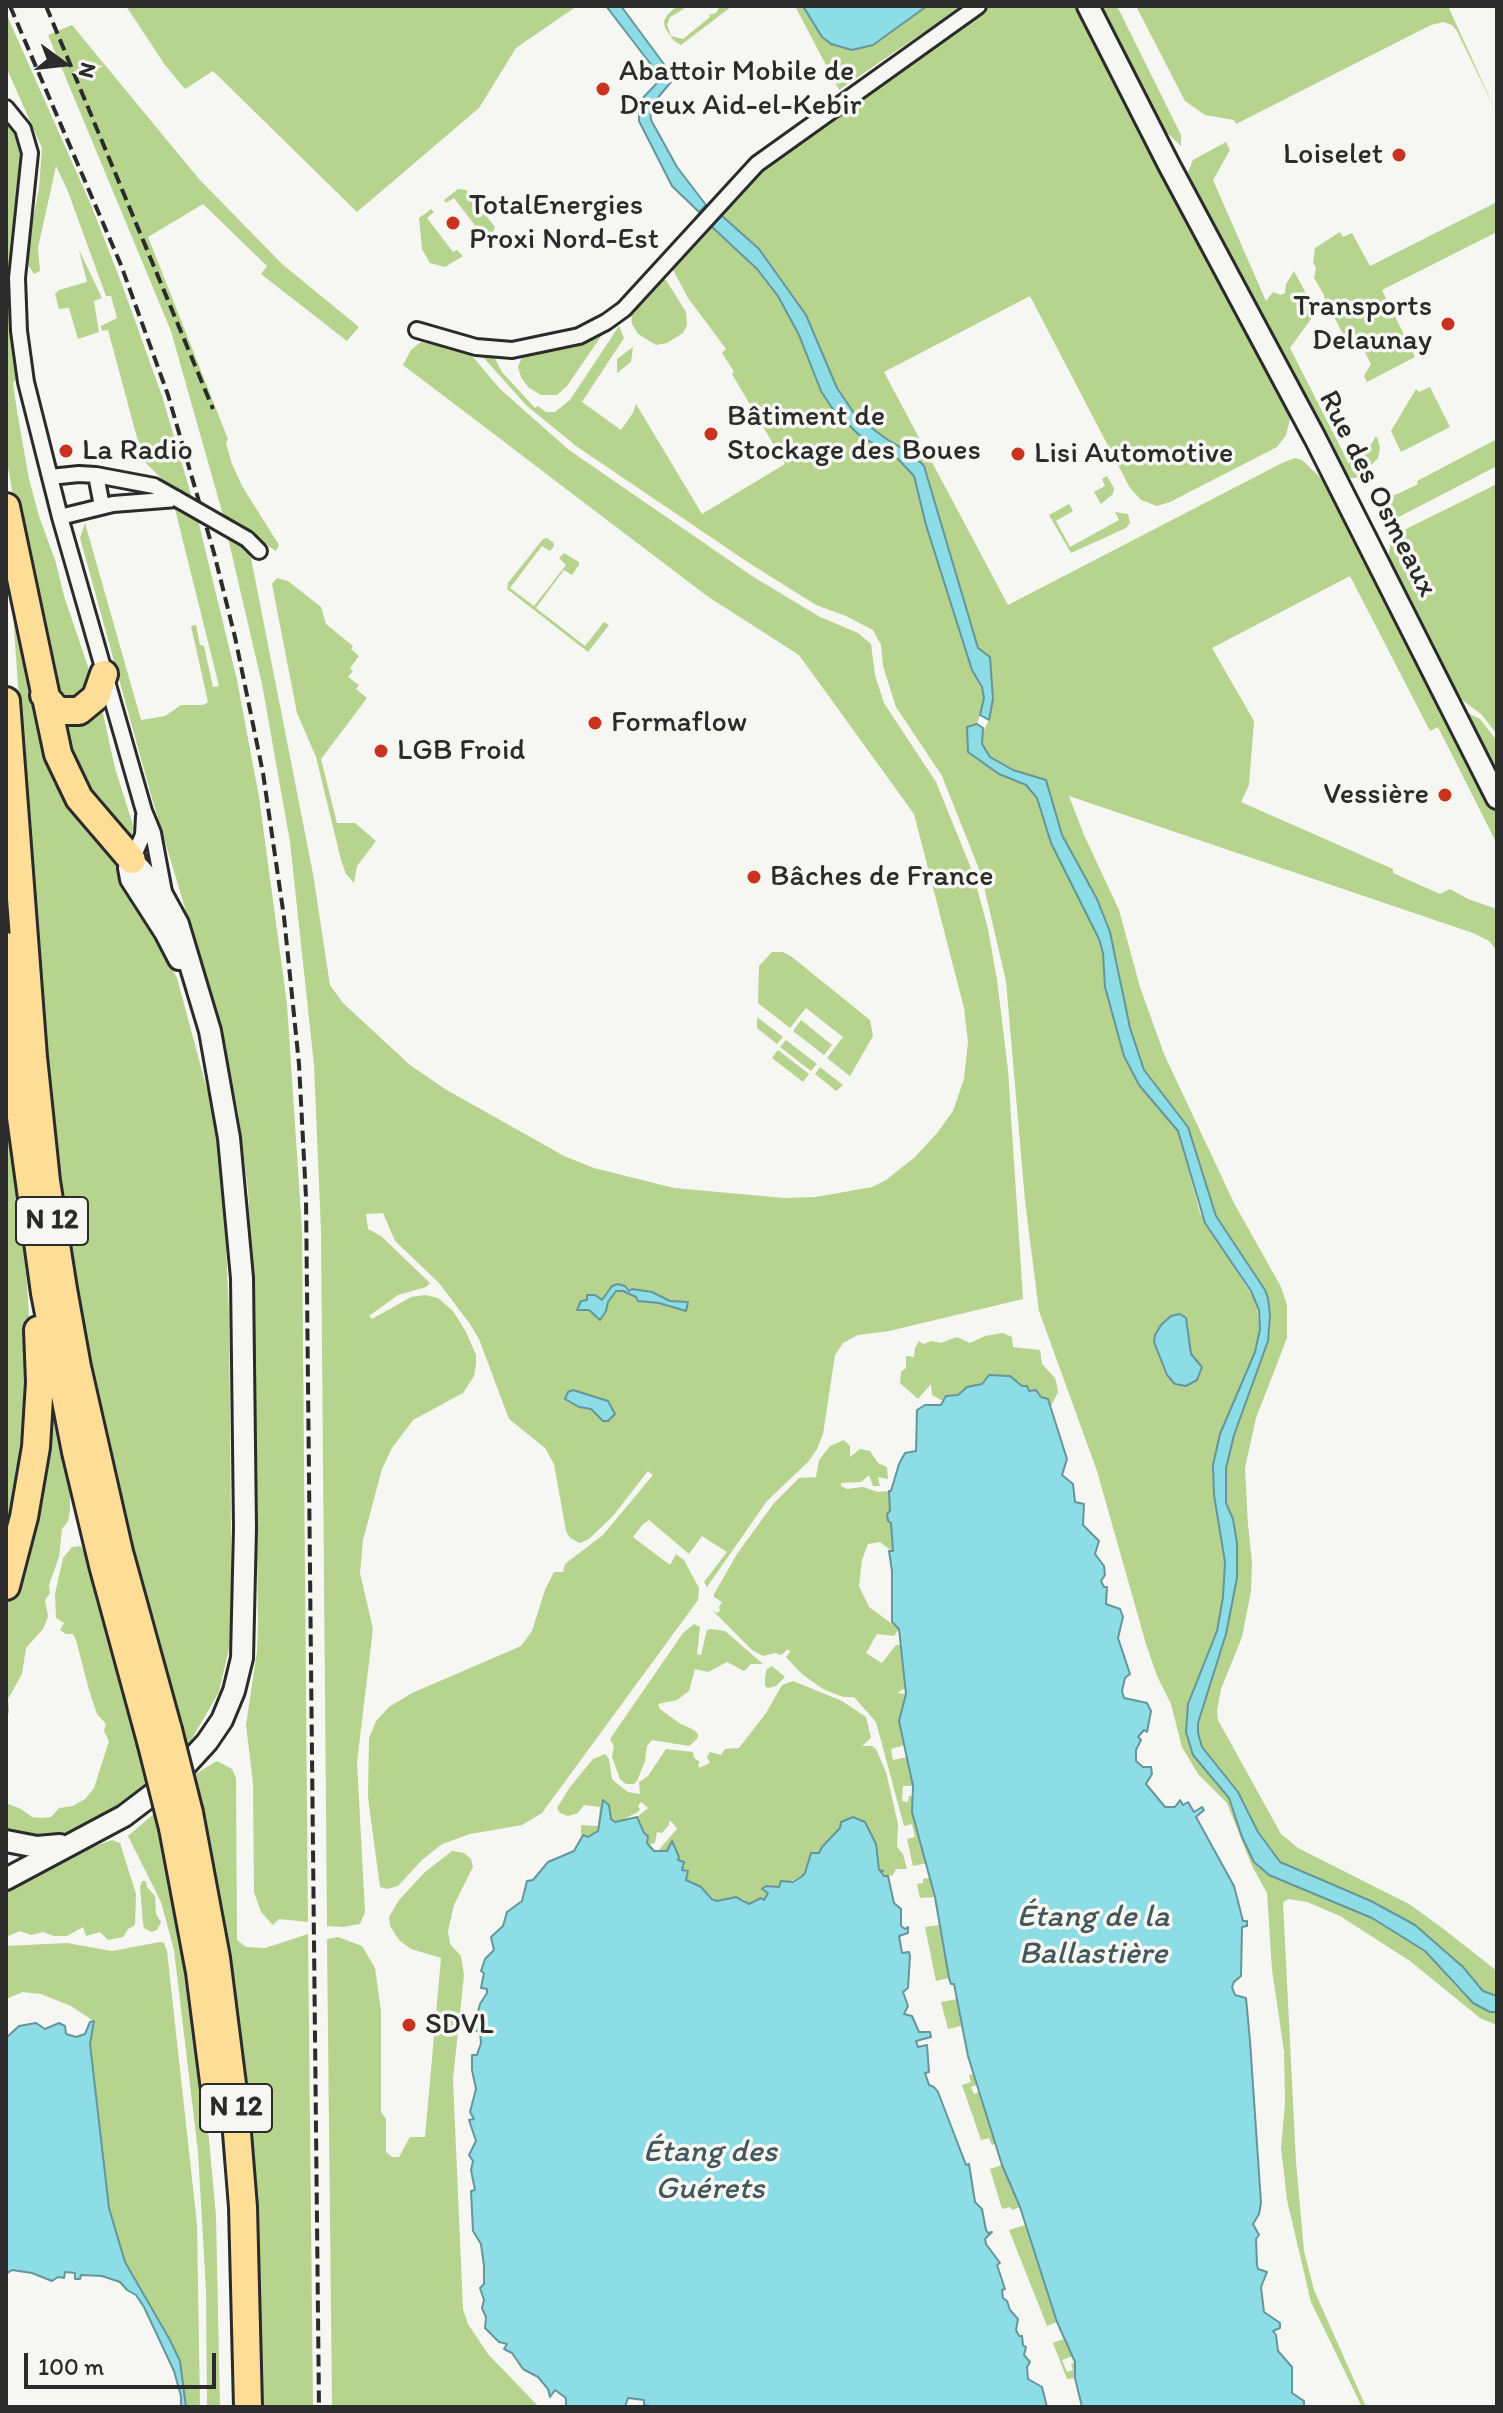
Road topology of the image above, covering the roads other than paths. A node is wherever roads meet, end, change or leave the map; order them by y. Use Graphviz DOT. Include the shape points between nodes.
graph roads {
  1 [pos="978,6"];
  2 [pos="1088,6"];
  3 [pos="6,108"];
  4 [pos="417,330"];
  5 [pos="96,475"];
  6 [pos="50,477"];
  7 [pos="177,499"];
  8 [pos="102,506"];
  9 [pos="6,507"];
  10 [pos="60,517"];
  11 [pos="259,551"];
  12 [pos="104,674"];
  13 [pos="44,695"];
  14 [pos="6,701"];
  15 [pos="1497,798"];
  16 [pos="144,811"];
  17 [pos="132,860"];
  18 [pos="166,901"];
  19 [pos="6,946"];
  20 [pos="227,1124"];
  21 [pos="45,1293"];
  22 [pos="6,1586"];
  23 [pos="160,1736"];
  24 [pos="181,1821"];
  25 [pos="6,1841"];
  26 [pos="72,1843"];
  27 [pos="6,1849"];
  28 [pos="6,1867"];
  29 [pos="6,1879"];
  30 [pos="230,2407"];
  31 [pos="248,2407"];
  1 -- 4 [label="street" via="764,158 606,322 579,336 527,349 465,345"];
  2 -- 15 [label="street, Rue des Osmeaux"];
  3 -- 6 [label="street" via="23,129 30,153 18,251 19,331"];
  5 -- 6 [label="street"];
  5 -- 7 [label="street" via="154,486"];
  5 -- 8 [label="street"];
  6 -- 10 [label="street"];
  7 -- 8 [label="street"];
  7 -- 11 [label="street, bridge"];
  8 -- 10 [label="street"];
  9 -- 13 [label="highway"];
  10 -- 12 [label="street"];
  12 -- 13 [label="highway" via="96,697 79,711 55,708"];
  12 -- 16 [label="street"];
  13 -- 17 [label="highway" via="70,783"];
  14 -- 23 [label="highway, N 12" via="46,1181 77,1367"];
  16 -- 17 [label="street" via="143,835"];
  16 -- 18 [label="street"];
  17 -- 18 [label="street"];
  17 -- 20 [label="street" via="131,879 180,963"];
  18 -- 20 [label="street" via="182,934 210,1031"];
  19 -- 21 [label="highway, N 12" via="23,1142"];
  20 -- 26 [label="street" via="242,1278 245,1626 240,1671 216,1730 174,1778 131,1812"];
  21 -- 22 [label="highway" via="36,1307 36,1447"];
  21 -- 23 [label="highway, N 12" via="103,1565"];
  23 -- 24 [label="highway, N 12, bridge"];
  24 -- 30 [label="highway, N 12" via="218,2117 228,2238"];
  24 -- 31 [label="highway, N 12" via="214,1945 233,2083 243,2207"];
  25 -- 26 [label="street" via="37,1847"];
  26 -- 29 [label="street"];
  27 -- 28 [label="street"];
}
